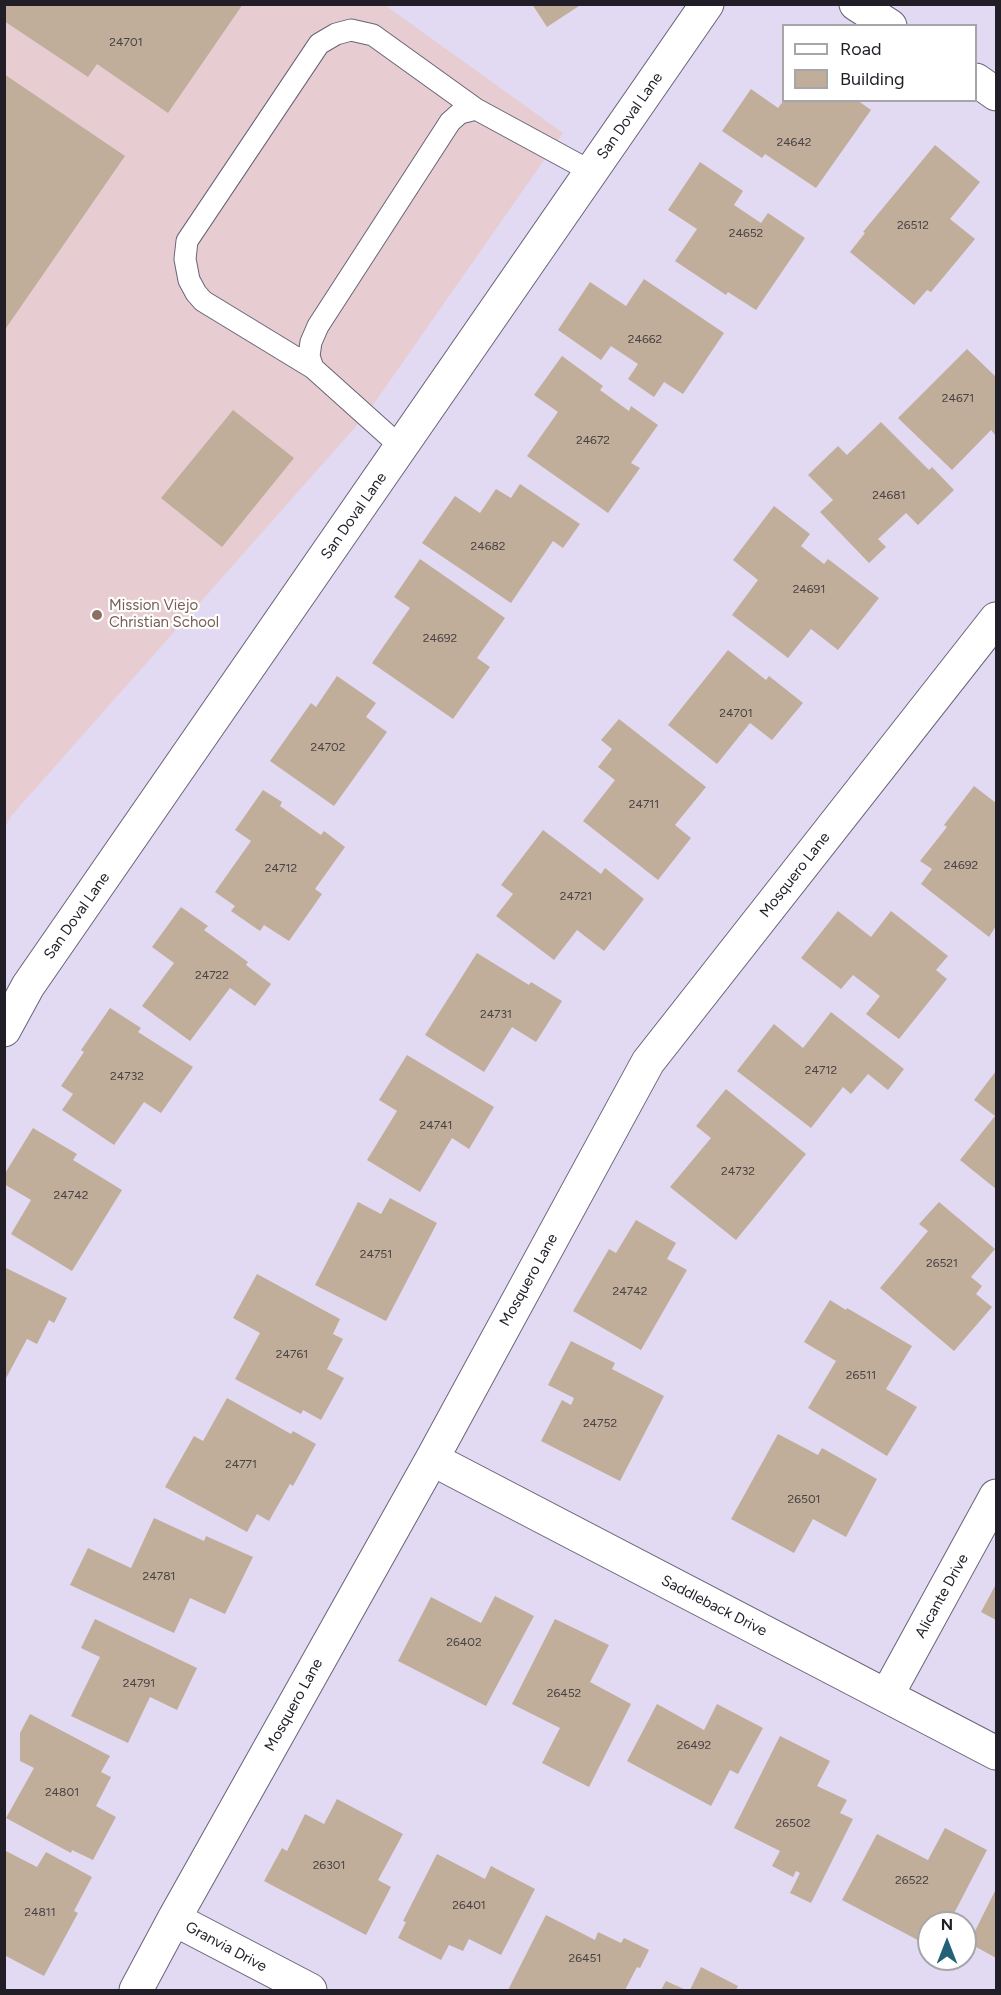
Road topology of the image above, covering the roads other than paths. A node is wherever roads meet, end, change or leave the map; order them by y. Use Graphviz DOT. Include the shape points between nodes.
graph roads {
  1 [pos="708,4"];
  2 [pos="856,4"];
  3 [pos="887,24"];
  4 [pos="977,81"];
  5 [pos="996,94"];
  6 [pos="476,109"];
  7 [pos="592,172"];
  8 [pos="312,368"];
  9 [pos="401,447"];
  10 [pos="996,619"];
  11 [pos="4,1030"];
  12 [pos="432,1459"];
  13 [pos="996,1496"];
  14 [pos="887,1695"];
  15 [pos="996,1753"];
  16 [pos="174,1919"];
  17 [pos="136,1990"];
  18 [pos="310,1990"];
  1 -- 7 [label="street, San Doval Lane"];
  2 -- 3 [label="street"];
  4 -- 5 [label="street"];
  6 -- 7 [label="lane"];
  6 -- 8 [label="lane" via="460,113 450,122 318,326 311,342"];
  6 -- 8 [label="lane" via="373,35 351,30 336,34 319,44 187,241 189,280 203,301"];
  7 -- 9 [label="street, San Doval Lane"];
  8 -- 9 [label="lane"];
  9 -- 11 [label="street, San Doval Lane" via="28,986"];
  10 -- 12 [label="street, Mosquero Lane" via="648,1062"];
  12 -- 14 [label="street, Saddleback Drive"];
  12 -- 16 [label="street, Mosquero Lane"];
  13 -- 14 [label="street, Alicante Drive"];
  14 -- 15 [label="street, Saddleback Drive"];
  16 -- 17 [label="street, Mosquero Lane"];
  16 -- 18 [label="street, Granvia Drive"];
}
